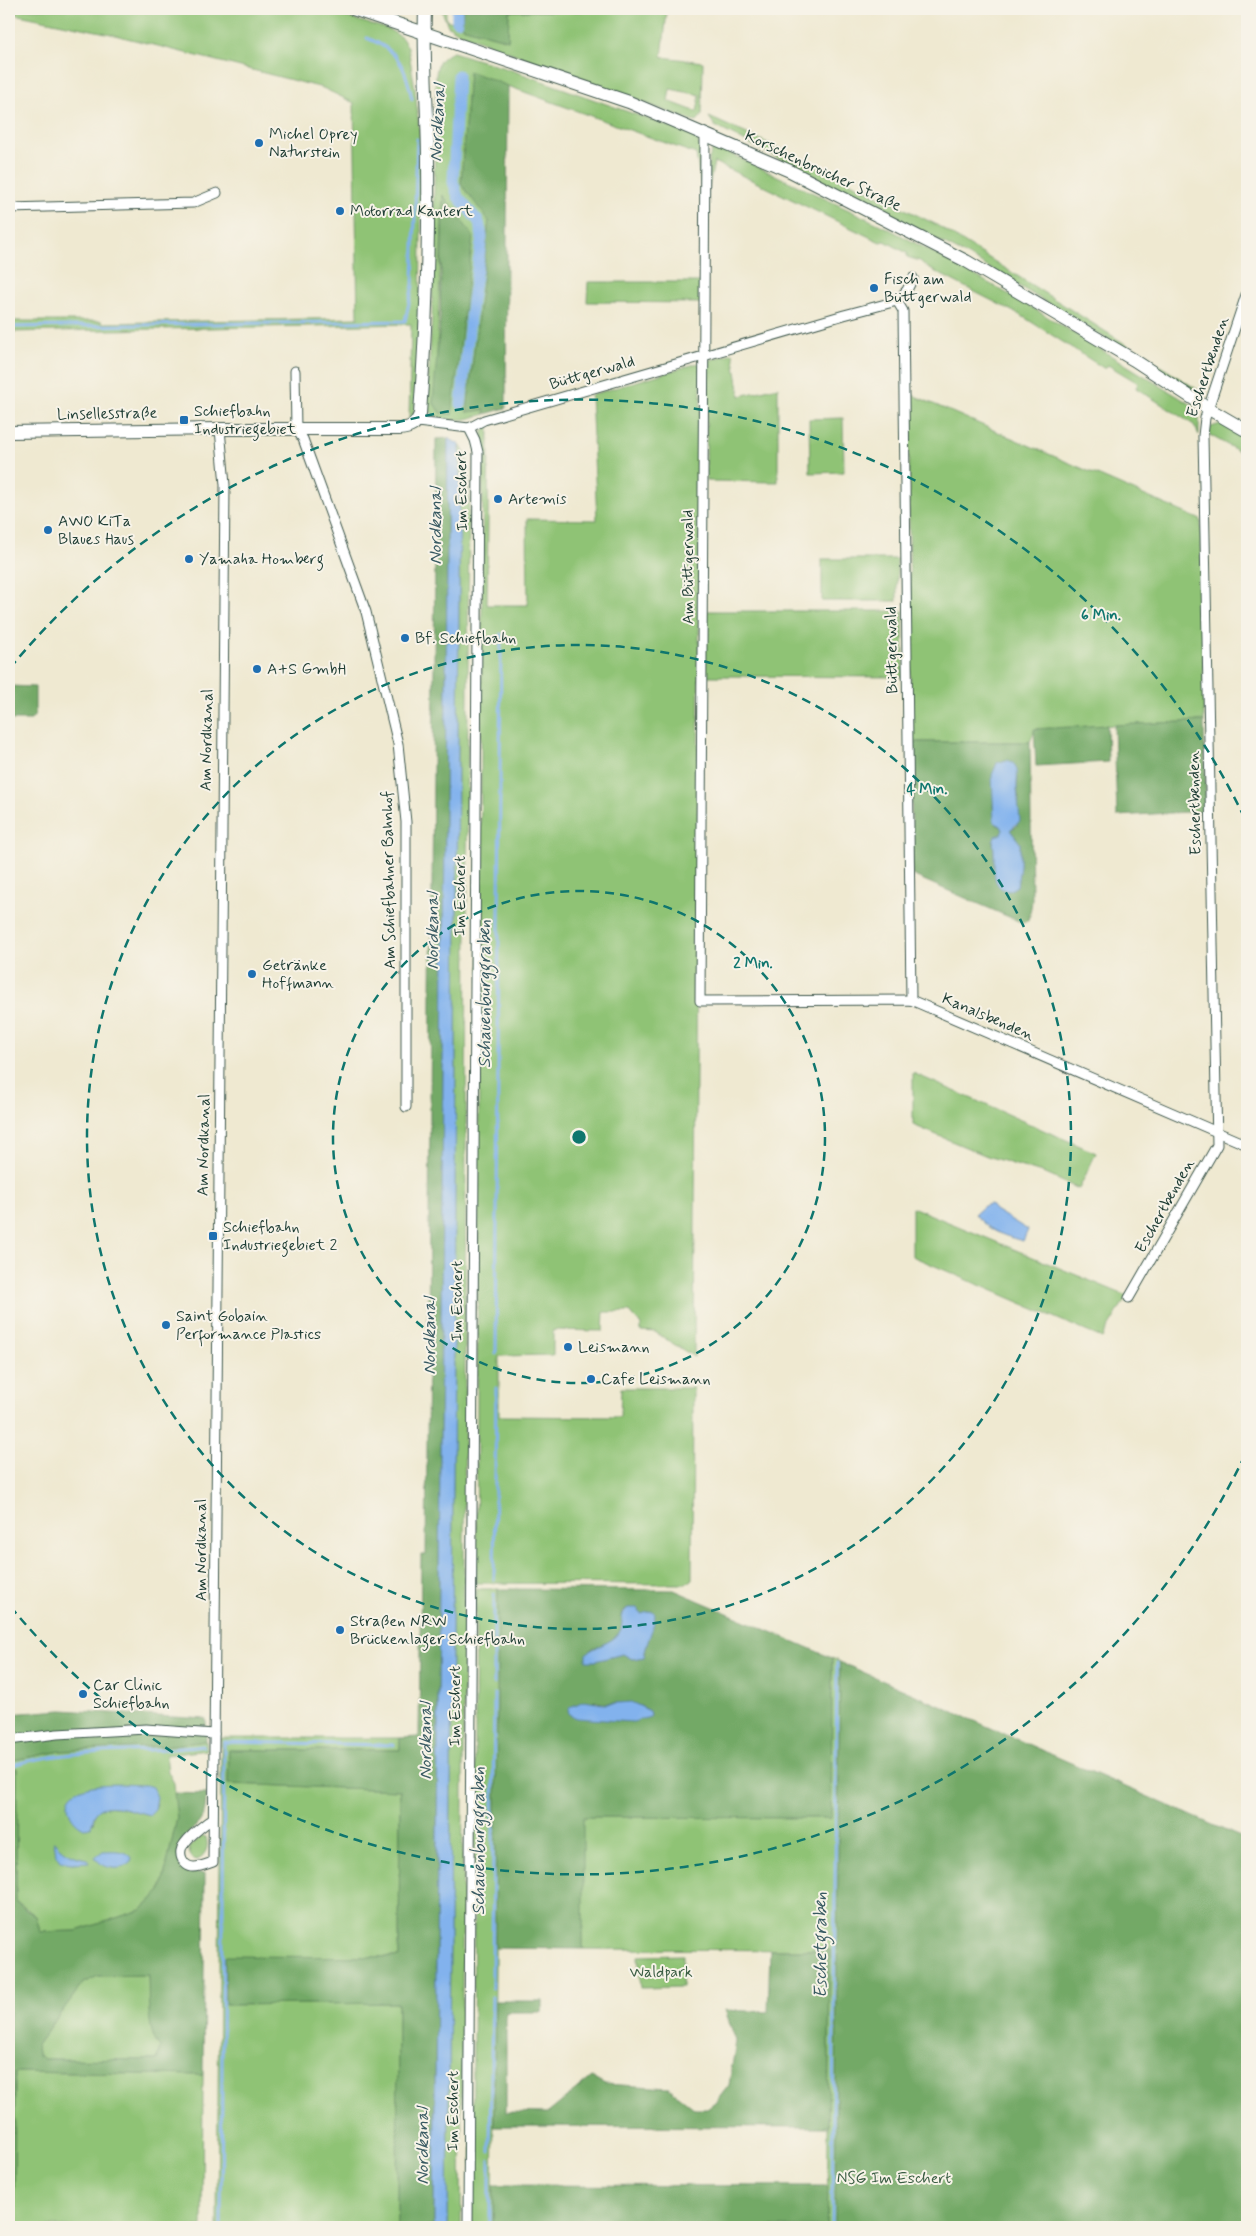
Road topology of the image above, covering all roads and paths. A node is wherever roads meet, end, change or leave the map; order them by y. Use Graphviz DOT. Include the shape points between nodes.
graph roads {
  1 [pos="353,9"];
  2 [pos="425,9"];
  3 [pos="424,32"];
  4 [pos="705,134"];
  5 [pos="217,193"];
  6 [pos="9,208"];
  7 [pos="913,278"];
  8 [pos="1247,292"];
  9 [pos="897,302"];
  10 [pos="704,356"];
  11 [pos="295,371"];
  12 [pos="1209,409"];
  13 [pos="417,422"];
  14 [pos="469,428"];
  15 [pos="220,429"];
  16 [pos="296,429"];
  17 [pos="9,432"];
  18 [pos="1247,432"];
  19 [pos="911,1000"];
  20 [pos="700,1001"];
  21 [pos="406,1107"];
  22 [pos="1217,1131"];
  23 [pos="1247,1144"];
  24 [pos="1129,1298"];
  25 [pos="214,1734"];
  26 [pos="9,1740"];
  27 [pos="214,1818"];
  28 [pos="468,2227"];
  1 -- 3 [label="main road, Korschenbroicher Straße"];
  2 -- 3 [label="main road"];
  3 -- 4 [label="main road, Korschenbroicher Straße" via="629,102"];
  3 -- 13 [label="main road" via="428,275 423,376"];
  4 -- 10 [label="street, Am Büttgerwald"];
  4 -- 12 [label="main road, Korschenbroicher Straße" via="798,175 966,261 1134,360"];
  5 -- 6 [label="street" via="193,203"];
  7 -- 9 [label="street"];
  8 -- 12 [label="street, Eschertbenden"];
  9 -- 10 [label="street, Büttgerwald"];
  9 -- 19 [label="street, Büttgerwald" via="903,311"];
  10 -- 14 [label="street, Büttgerwald" via="484,420"];
  10 -- 20 [label="street, Am Büttgerwald"];
  11 -- 16 [label="street"];
  12 -- 18 [label="main road, Korschenbroicher Straße"];
  12 -- 22 [label="street, Eschertbenden" via="1203,436"];
  13 -- 14 [label="street, Im Eschert"];
  13 -- 16 [label="main road, Linsellesstraße" via="399,429"];
  14 -- 28 [label="street, Im Eschert" via="478,452"];
  15 -- 16 [label="main road, Linsellesstraße"];
  15 -- 17 [label="main road, Linsellesstraße"];
  15 -- 25 [label="street, Am Nordkanal" via="225,490"];
  16 -- 21 [label="street, Am Schiefbahner Bahnhof" via="366,612 398,744 406,822"];
  19 -- 20 [label="street, Kanalsbenden"];
  19 -- 22 [label="street, Kanalsbenden"];
  22 -- 23 [label="street, Kanalsbenden"];
  22 -- 24 [label="street, Eschertbenden" via="1216,1145"];
  25 -- 26 [label="street" via="146,1730"];
  25 -- 27 [label="street, Am Nordkanal"];
  27 -- 27 [label="street, Am Nordkanal" via="184,1844 181,1854 187,1866 213,1862"];
}
